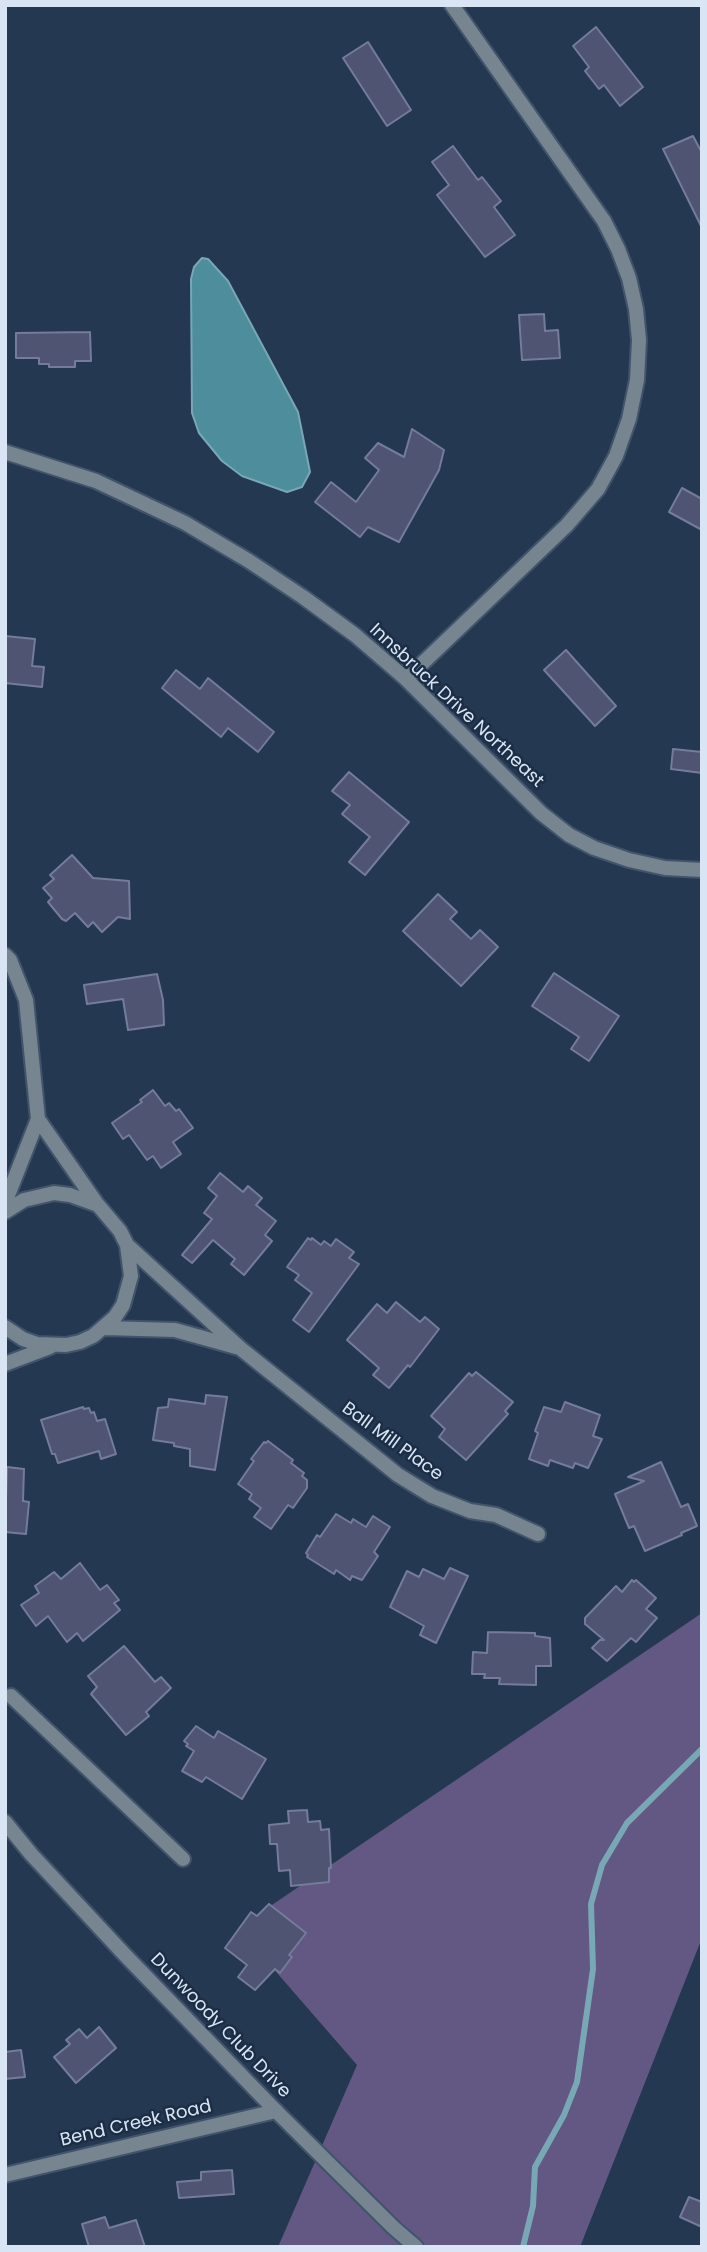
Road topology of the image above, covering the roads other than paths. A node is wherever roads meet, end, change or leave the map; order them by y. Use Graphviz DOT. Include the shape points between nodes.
graph roads {
  1 [pos="452,5"];
  2 [pos="5,452"];
  3 [pos="406,679"];
  4 [pos="702,870"];
  5 [pos="5,955"];
  6 [pos="38,1119"];
  7 [pos="5,1203"];
  8 [pos="98,1205"];
  9 [pos="5,1212"];
  10 [pos="127,1245"];
  11 [pos="5,1327"];
  12 [pos="105,1328"];
  13 [pos="51,1346"];
  14 [pos="240,1348"];
  15 [pos="5,1364"];
  16 [pos="538,1534"];
  17 [pos="7,1695"];
  18 [pos="5,1822"];
  19 [pos="183,1859"];
  20 [pos="276,2111"];
  21 [pos="5,2175"];
  22 [pos="416,2247"];
  1 -- 3 [label="street" via="604,221 618,249 636,309 637,380 629,419 598,489 567,526"];
  2 -- 3 [label="street, Innsbruck Drive Northeast" via="96,481 185,523 303,597"];
  3 -- 4 [label="street, Innsbruck Drive Northeast" via="569,835 629,860"];
  5 -- 6 [label="street" via="26,1000"];
  6 -- 7 [label="street"];
  6 -- 8 [label="street"];
  8 -- 9 [label="street" via="54,1194 24,1200"];
  8 -- 10 [label="street"];
  10 -- 12 [label="street" via="128,1292"];
  10 -- 14 [label="street, Ball Mill Place"];
  11 -- 13 [label="street" via="23,1339"];
  12 -- 13 [label="street" via="80,1342"];
  12 -- 14 [label="street, Ball Mill Place" via="175,1330"];
  13 -- 15 [label="street"];
  14 -- 16 [label="street, Ball Mill Place" via="398,1475 432,1496"];
  17 -- 19 [label="street"];
  18 -- 20 [label="street, Dunwoody Club Drive"];
  20 -- 21 [label="street, Bend Creek Road"];
  20 -- 22 [label="street, Dunwoody Club Drive"];
}
